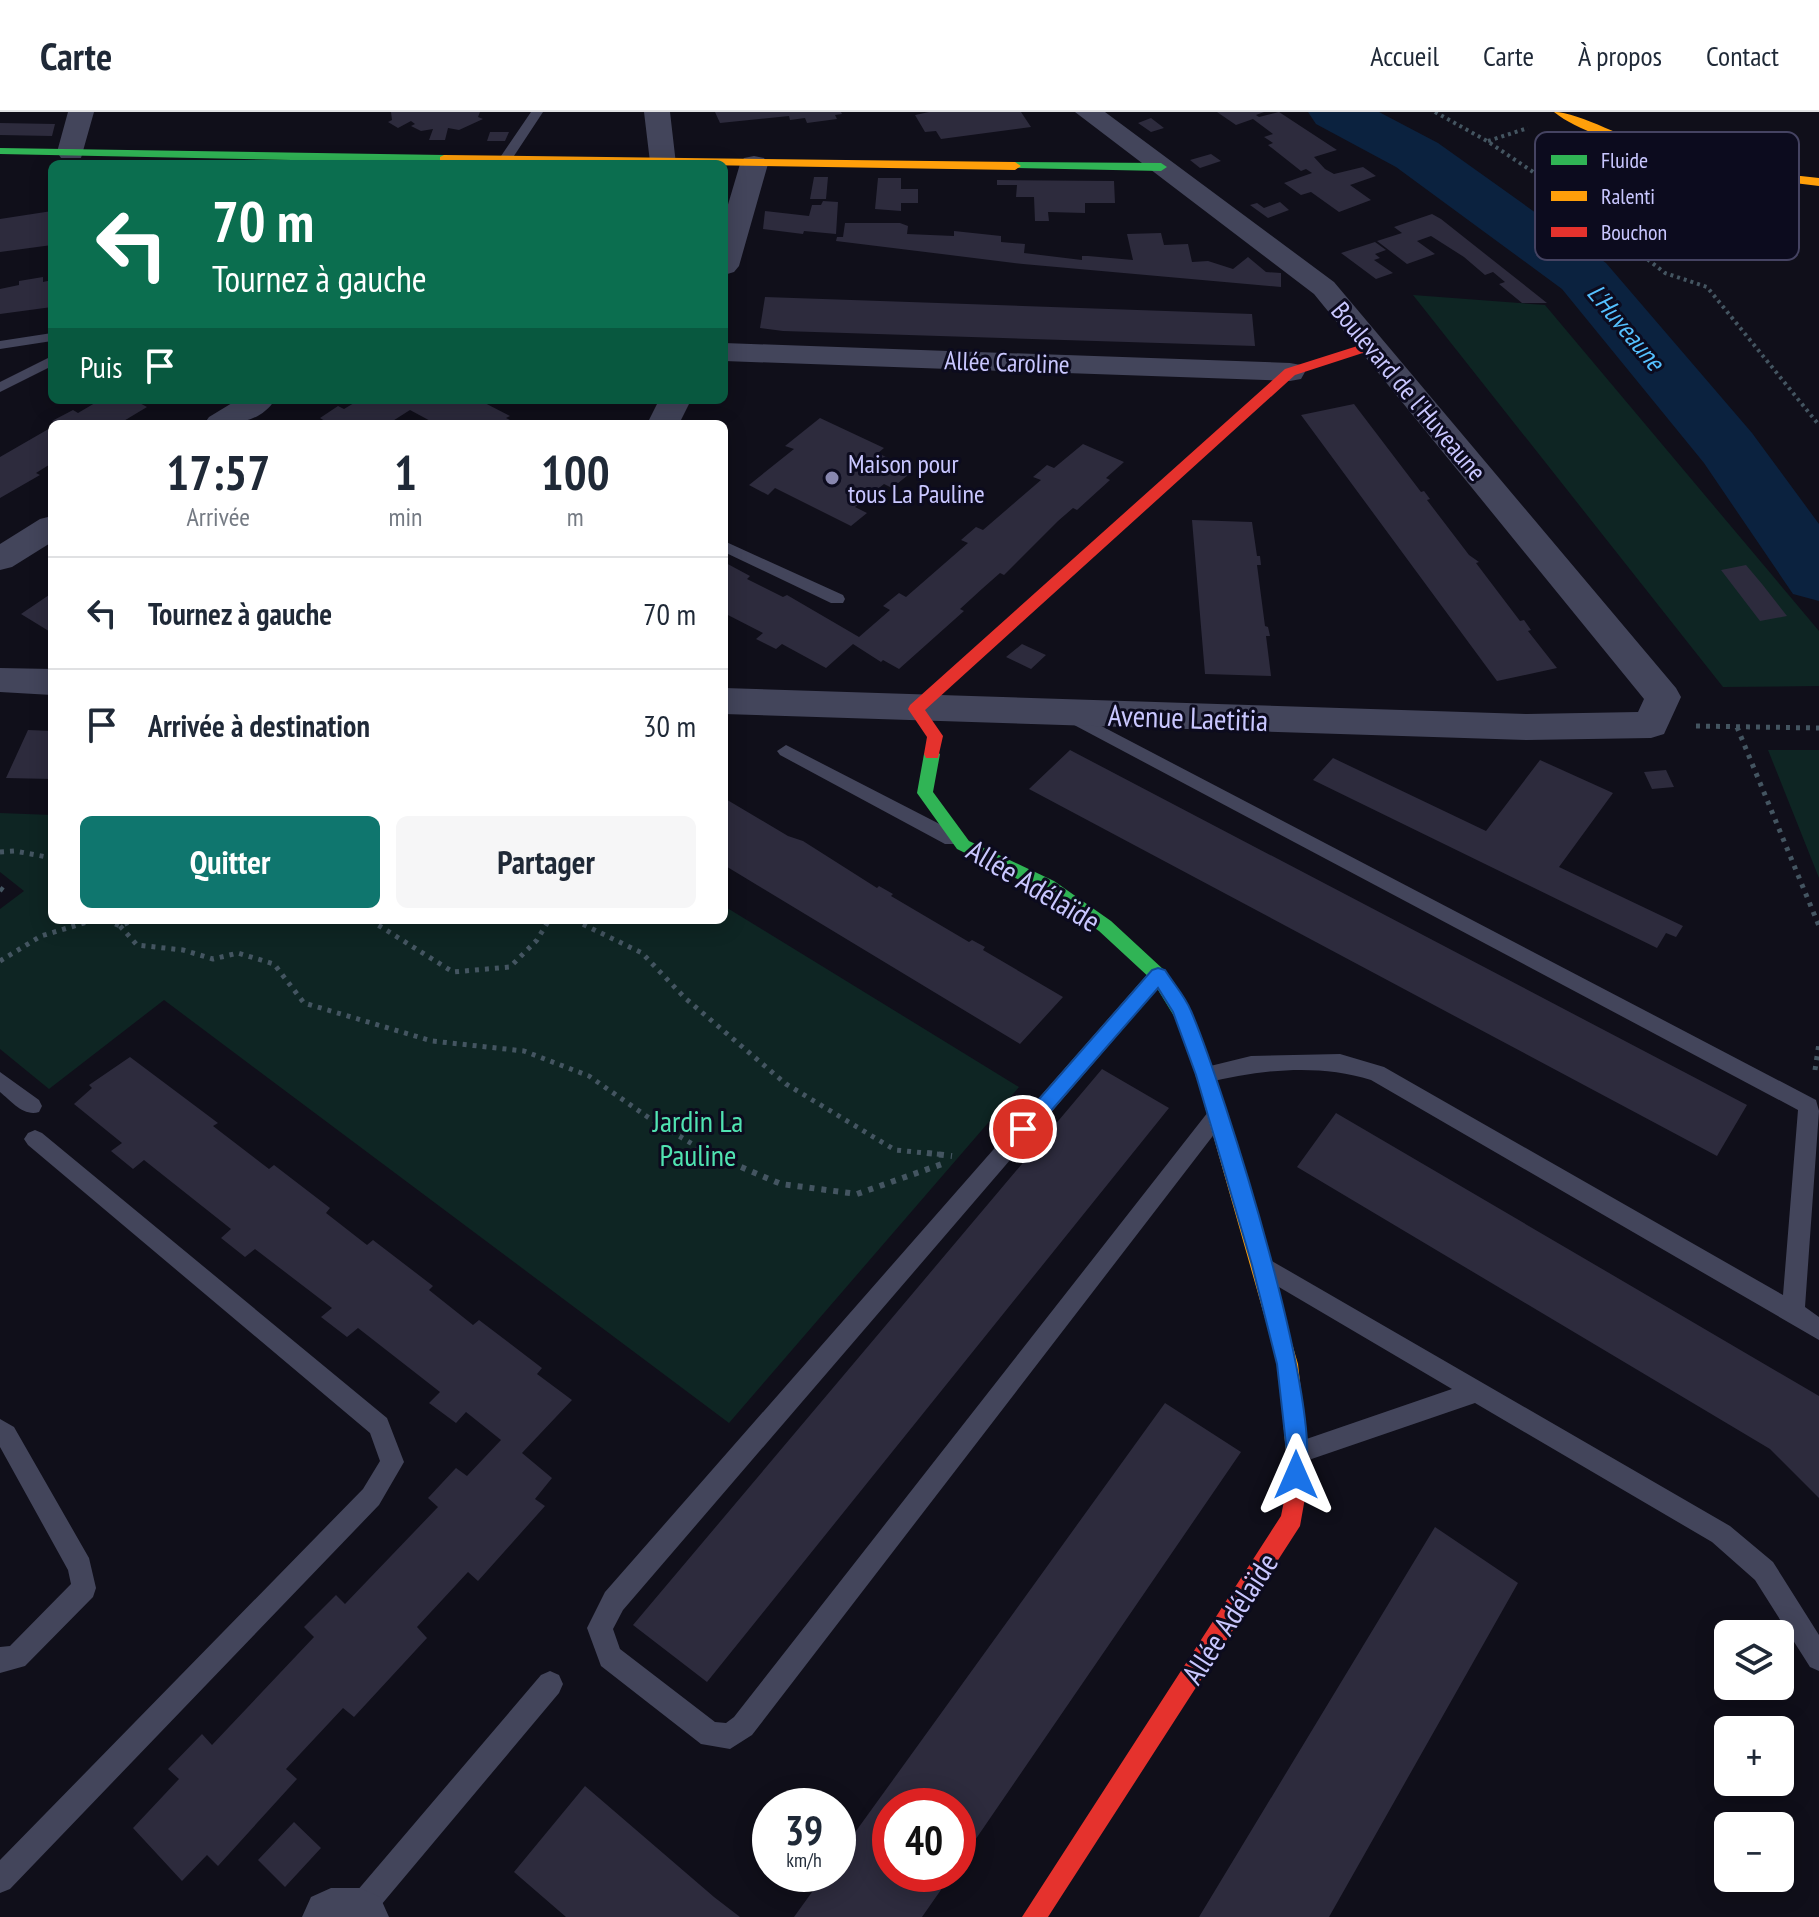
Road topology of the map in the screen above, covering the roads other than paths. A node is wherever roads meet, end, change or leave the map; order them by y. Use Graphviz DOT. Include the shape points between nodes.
graph roads {
  1 [pos="81,112"];
  2 [pos="537,112"];
  3 [pos="657,112"];
  4 [pos="1088,112"];
  5 [pos="1560,112"];
  6 [pos="1606,132"];
  7 [pos="0,151"];
  8 [pos="71,152"];
  9 [pos="505,159"];
  10 [pos="558,160"];
  11 [pos="664,160"];
  12 [pos="728,163"];
  13 [pos="754,164"];
  14 [pos="1161,167"];
  15 [pos="1799,180"];
  16 [pos="1819,182"];
  17 [pos="728,252"];
  18 [pos="48,338"];
  19 [pos="0,345"];
  20 [pos="1370,346"];
  21 [pos="728,352"];
  22 [pos="48,362"];
  23 [pos="1290,372"];
  24 [pos="0,388"];
  25 [pos="252,404"];
  26 [pos="226,420"];
  27 [pos="48,529"];
  28 [pos="728,548"];
  29 [pos="0,559"];
  30 [pos="837,599"];
  31 [pos="0,680"];
  32 [pos="48,682"];
  33 [pos="728,701"];
  34 [pos="916,709"];
  35 [pos="1067,714"];
  36 [pos="1651,725"];
  37 [pos="786,751"];
  38 [pos="963,845"];
  39 [pos="1158,975"];
  40 [pos="1205,1075"];
  41 [pos="0,1080"];
  42 [pos="32,1106"];
  43 [pos="1217,1116"];
  44 [pos="35,1139"];
  45 [pos="1262,1265"];
  46 [pos="1793,1312"];
  47 [pos="1819,1330"];
  48 [pos="1478,1391"];
  49 [pos="0,1430"];
  50 [pos="1297,1453"];
  51 [pos="1819,1658"];
  52 [pos="0,1660"];
  53 [pos="550,1684"];
  54 [pos="0,1879"];
  55 [pos="349,1916"];
  56 [pos="1034,1917"];
  1 -- 8 [label="street"];
  2 -- 9 [label="lane"];
  3 -- 11 [label="street"];
  4 -- 14 [label="street, Boulevard de l'Huveaune"];
  5 -- 6 [label="street"];
  7 -- 8 [label="street"];
  8 -- 9 [label="street"];
  9 -- 10 [label="street"];
  12 -- 13 [label="street"];
  13 -- 14 [label="street"];
  13 -- 17 [label="street"];
  14 -- 20 [label="street, Boulevard de l'Huveaune" via="1324,288"];
  15 -- 16 [label="street"];
  18 -- 19 [label="lane"];
  20 -- 23 [label="street, Allée Caroline"];
  20 -- 36 [label="street, Boulevard de l'Huveaune" via="1663,697"];
  21 -- 23 [label="street, Allée Caroline"];
  22 -- 24 [label="lane"];
  23 -- 34 [label="street, Allée Caroline"];
  25 -- 26 [label="street"];
  27 -- 29 [label="street"];
  28 -- 30 [label="lane"];
  31 -- 32 [label="street"];
  33 -- 34 [label="street, Avenue Laetitia"];
  34 -- 35 [label="street, Avenue Laetitia"];
  34 -- 38 [label="street, Allée Adélaïde" via="935,736 925,793"];
  35 -- 36 [label="street, Avenue Laetitia" via="1527,727"];
  35 -- 46 [label="lane" via="1809,1106"];
  37 -- 38 [label="lane"];
  38 -- 39 [label="street, Allée Adélaïde" via="1048,886 1105,926"];
  39 -- 40 [label="street, Allée Adélaïde" via="1182,1010"];
  39 -- 43 [label="lane" via="614,1601 600,1628 610,1657 710,1735 730,1736 743,1726"];
  40 -- 43 [label="street, Allée Adélaïde"];
  40 -- 46 [label="lane" via="1251,1064 1340,1062 1377,1073"];
  41 -- 42 [label="lane"];
  43 -- 45 [label="street, Allée Adélaïde"];
  44 -- 54 [label="lane" via="379,1426 392,1462 371,1497"];
  45 -- 48 [label="lane"];
  45 -- 50 [label="street, Allée Adélaïde" via="1288,1364"];
  46 -- 47 [label="lane"];
  48 -- 50 [label="lane"];
  48 -- 51 [label="lane" via="1721,1534 1764,1571"];
  49 -- 52 [label="lane" via="80,1567 84,1588 16,1657"];
  50 -- 56 [label="street, Allée Adélaïde" via="1292,1519"];
  53 -- 55 [label="lane"];
}
